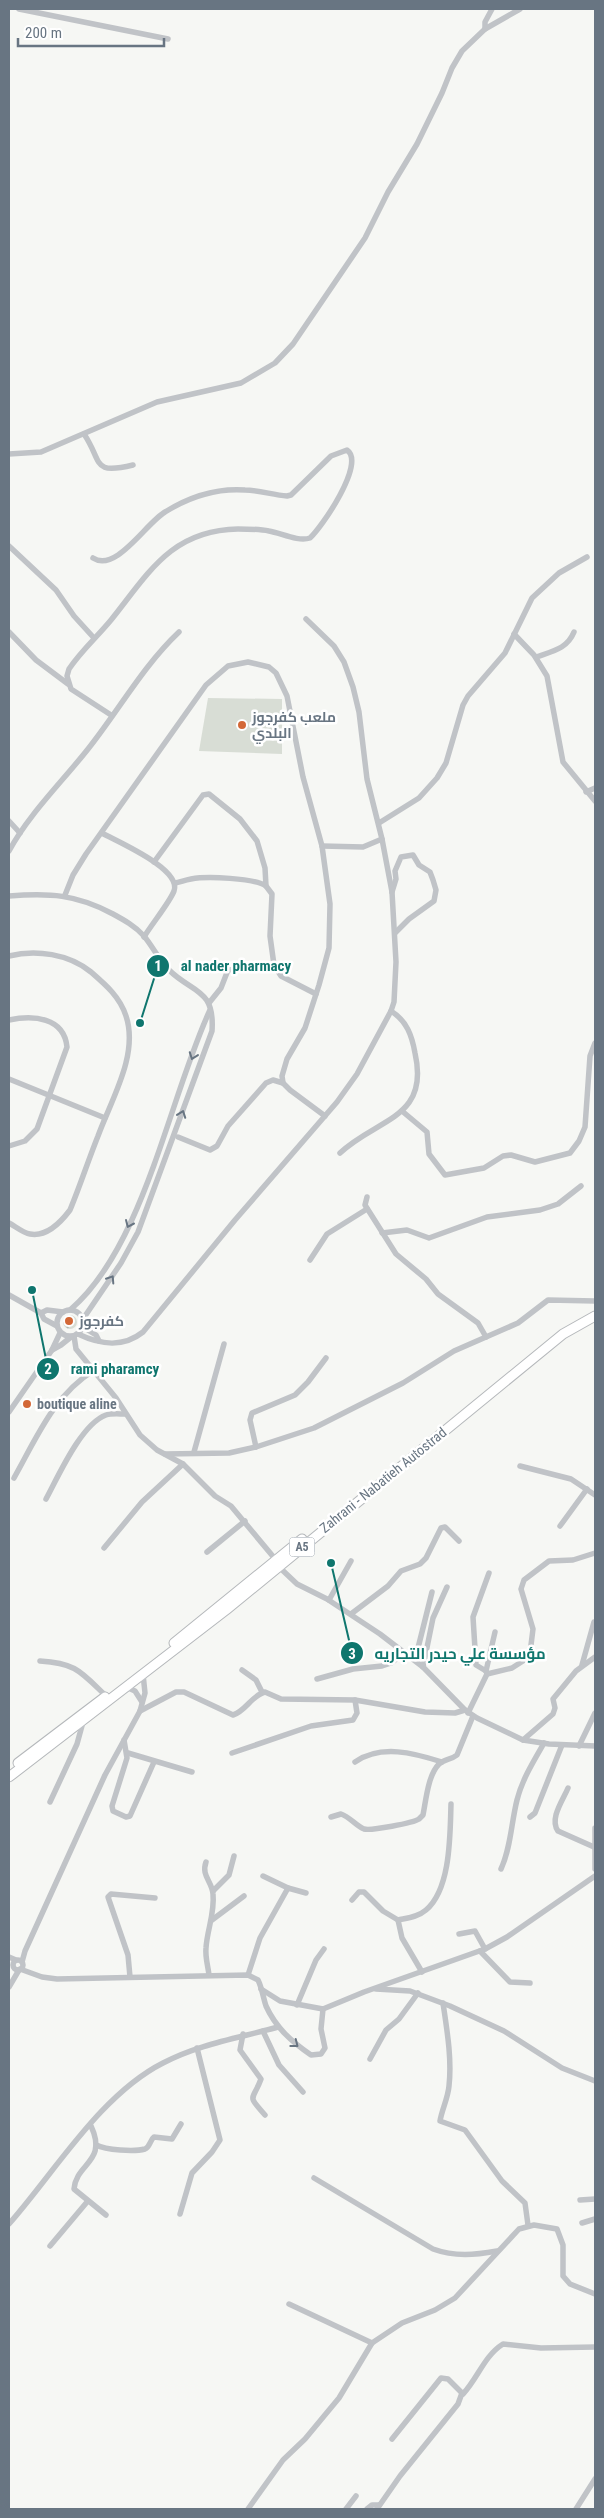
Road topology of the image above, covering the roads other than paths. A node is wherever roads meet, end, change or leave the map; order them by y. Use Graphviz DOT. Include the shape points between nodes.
graph roads {
  1 [pos="20,9"];
  2 [pos="492,9"];
  3 [pos="520,9"];
  4 [pos="485,29"];
  5 [pos="168,39"];
  6 [pos="84,434"];
  7 [pos="9,454"];
  8 [pos="134,465"];
  9 [pos="9,546"];
  10 [pos="587,557"];
  11 [pos="93,558"];
  12 [pos="306,619"];
  13 [pos="9,632"];
  14 [pos="179,632"];
  15 [pos="574,632"];
  16 [pos="514,634"];
  17 [pos="94,638"];
  18 [pos="536,657"];
  19 [pos="68,684"];
  20 [pos="112,715"];
  21 [pos="595,788"];
  22 [pos="586,792"];
  23 [pos="595,801"];
  24 [pos="9,821"];
  25 [pos="379,823"];
  26 [pos="20,833"];
  27 [pos="102,833"];
  28 [pos="382,839"];
  29 [pos="322,846"];
  30 [pos="9,852"];
  31 [pos="154,862"];
  32 [pos="175,883"];
  33 [pos="266,886"];
  34 [pos="9,890"];
  35 [pos="392,892"];
  36 [pos="12,895"];
  37 [pos="65,895"];
  38 [pos="395,933"];
  39 [pos="144,937"];
  40 [pos="9,956"];
  41 [pos="274,965"];
  42 [pos="316,994"];
  43 [pos="209,1003"];
  44 [pos="210,1010"];
  45 [pos="391,1011"];
  46 [pos="9,1020"];
  47 [pos="595,1043"];
  48 [pos="9,1078"];
  49 [pos="283,1083"];
  50 [pos="50,1097"];
  51 [pos="402,1111"];
  52 [pos="325,1116"];
  53 [pos="105,1118"];
  54 [pos="178,1136"];
  55 [pos="9,1146"];
  56 [pos="340,1153"];
  57 [pos="581,1186"];
  58 [pos="367,1197"];
  59 [pos="139,1201"];
  60 [pos="149,1204"];
  61 [pos="367,1209"];
  62 [pos="9,1223"];
  63 [pos="382,1233"];
  64 [pos="310,1260"];
  65 [pos="9,1295"];
  66 [pos="595,1301"];
  67 [pos="66,1311"];
  68 [pos="595,1311"];
  69 [pos="41,1313"];
  70 [pos="595,1316"];
  71 [pos="83,1319"];
  72 [pos="57,1326"];
  73 [pos="83,1327"];
  74 [pos="60,1333"];
  75 [pos="75,1336"];
  76 [pos="486,1337"];
  77 [pos="99,1341"];
  78 [pos="224,1344"];
  79 [pos="52,1350"];
  80 [pos="326,1358"];
  81 [pos="93,1371"];
  82 [pos="9,1412"];
  83 [pos="125,1414"];
  84 [pos="256,1447"];
  85 [pos="194,1452"];
  86 [pos="165,1454"];
  87 [pos="183,1464"];
  88 [pos="520,1466"];
  89 [pos="14,1478"];
  90 [pos="587,1489"];
  91 [pos="595,1495"];
  92 [pos="46,1499"];
  93 [pos="245,1521"];
  94 [pos="560,1526"];
  95 [pos="460,1541"];
  96 [pos="104,1548"];
  97 [pos="207,1552"];
  98 [pos="595,1553"];
  99 [pos="351,1561"];
  100 [pos="277,1563"];
  101 [pos="489,1573"];
  102 [pos="446,1587"];
  103 [pos="432,1592"];
  104 [pos="329,1600"];
  105 [pos="351,1614"];
  106 [pos="594,1622"];
  107 [pos="192,1632"];
  108 [pos="496,1632"];
  109 [pos="404,1653"];
  110 [pos="595,1657"];
  111 [pos="415,1660"];
  112 [pos="40,1661"];
  113 [pos="582,1665"];
  114 [pos="422,1667"];
  115 [pos="242,1670"];
  116 [pos="487,1673"];
  117 [pos="143,1674"];
  118 [pos="317,1679"];
  119 [pos="126,1687"];
  120 [pos="262,1692"];
  121 [pos="106,1696"];
  122 [pos="354,1700"];
  123 [pos="142,1702"];
  124 [pos="140,1710"];
  125 [pos="469,1713"];
  126 [pos="595,1713"];
  127 [pos="83,1722"];
  128 [pos="124,1740"];
  129 [pos="523,1740"];
  130 [pos="544,1744"];
  131 [pos="562,1745"];
  132 [pos="579,1746"];
  133 [pos="595,1746"];
  134 [pos="128,1753"];
  135 [pos="232,1753"];
  136 [pos="154,1762"];
  137 [pos="355,1762"];
  138 [pos="442,1762"];
  139 [pos="9,1770"];
  140 [pos="192,1772"];
  141 [pos="9,1778"];
  142 [pos="568,1788"];
  143 [pos="50,1802"];
  144 [pos="451,1804"];
  145 [pos="331,1817"];
  146 [pos="530,1817"];
  147 [pos="595,1828"];
  148 [pos="594,1847"];
  149 [pos="234,1856"];
  150 [pos="206,1862"];
  151 [pos="595,1869"];
  152 [pos="501,1870"];
  153 [pos="263,1876"];
  154 [pos="595,1876"];
  155 [pos="288,1888"];
  156 [pos="213,1891"];
  157 [pos="306,1892"];
  158 [pos="244,1896"];
  159 [pos="155,1898"];
  160 [pos="352,1900"];
  161 [pos="212,1920"];
  162 [pos="398,1920"];
  163 [pos="459,1934"];
  164 [pos="324,1949"];
  165 [pos="483,1950"];
  166 [pos="9,1958"];
  167 [pos="18,1965"];
  168 [pos="422,1972"];
  169 [pos="209,1975"];
  170 [pos="248,1975"];
  171 [pos="130,1977"];
  172 [pos="530,1983"];
  173 [pos="9,1987"];
  174 [pos="261,1989"];
  175 [pos="374,1989"];
  176 [pos="418,1993"];
  177 [pos="443,2003"];
  178 [pos="297,2006"];
  179 [pos="323,2009"];
  180 [pos="278,2027"];
  181 [pos="263,2030"];
  182 [pos="243,2034"];
  183 [pos="197,2048"];
  184 [pos="370,2059"];
  185 [pos="595,2081"];
  186 [pos="303,2092"];
  187 [pos="265,2115"];
  188 [pos="181,2124"];
  189 [pos="91,2126"];
  190 [pos="96,2145"];
  191 [pos="314,2178"];
  192 [pos="595,2199"];
  193 [pos="580,2200"];
  194 [pos="87,2202"];
  195 [pos="180,2214"];
  196 [pos="106,2215"];
  197 [pos="595,2219"];
  198 [pos="582,2223"];
  199 [pos="9,2224"];
  200 [pos="528,2225"];
  201 [pos="50,2246"];
  202 [pos="497,2251"];
  203 [pos="595,2294"];
  204 [pos="289,2304"];
  205 [pos="372,2343"];
  206 [pos="595,2347"];
  207 [pos="463,2394"];
  208 [pos="392,2439"];
  209 [pos="595,2479"];
  210 [pos="356,2496"];
  211 [pos="378,2507"];
  212 [pos="248,2509"];
  213 [pos="346,2509"];
  214 [pos="367,2509"];
  215 [pos="576,2509"];
  1 -- 5 [label="street"];
  2 -- 4 [label="street"];
  3 -- 4 [label="street"];
  4 -- 6 [label="street" via="467,45 452,68 435,108 366,238 284,355 241,383 171,397 124,414"];
  6 -- 7 [label="street" via="42,452"];
  6 -- 8 [label="street" via="104,468"];
  9 -- 17 [label="street" via="56,590"];
  10 -- 16 [label="street" via="572,564 537,591"];
  11 -- 17 [label="street" via="99,562 109,561 164,512 212,492 244,490 292,495 337,452 351,452 353,460 348,481 310,538 301,539 266,530 237,529 202,534 180,544 142,578"];
  12 -- 25 [label="street" via="334,646 353,687 367,779"];
  13 -- 19 [label="street" via="36,660"];
  14 -- 20 [label="street" via="163,647"];
  15 -- 18 [label="street" via="565,647"];
  16 -- 18 [label="street"];
  16 -- 25 [label="street" via="506,653 465,701 446,763 437,778 419,798"];
  17 -- 19 [label="street" via="69,669"];
  18 -- 22 [label="street" via="547,676 561,758"];
  19 -- 20 [label="street" via="77,695"];
  20 -- 26 [label="street"];
  21 -- 22 [label="street"];
  22 -- 23 [label="street"];
  24 -- 26 [label="street"];
  25 -- 28 [label="street"];
  26 -- 30 [label="street"];
  27 -- 29 [label="street" via="206,686 228,666 248,662 269,667 282,682 288,696"];
  27 -- 31 [label="street"];
  27 -- 37 [label="street" via="73,875"];
  28 -- 29 [label="street" via="363,847"];
  28 -- 35 [label="street"];
  29 -- 42 [label="street" via="329,884 330,928 329,948"];
  31 -- 32 [label="street" via="171,875"];
  31 -- 33 [label="street" via="203,795 209,794 249,829 262,855"];
  32 -- 33 [label="street" via="191,879 239,880 261,882"];
  32 -- 39 [label="street" via="174,891"];
  33 -- 41 [label="street" via="272,894 270,936"];
  34 -- 36 [label="street"];
  35 -- 38 [label="street"];
  35 -- 38 [label="street" via="401,857 413,855 419,865 430,872 436,890 434,901"];
  36 -- 37 [label="street"];
  37 -- 39 [label="street" via="100,907 125,921"];
  38 -- 45 [label="street" via="395,991"];
  39 -- 43 [label="street" via="169,970 197,988"];
  40 -- 53 [label="street" via="37,952 68,959 94,975 120,1002 126,1017 128,1046"];
  41 -- 42 [label="street" via="281,976"];
  41 -- 43 [label="street" via="228,970 221,988"];
  42 -- 49 [label="street" via="305,1028 283,1070"];
  43 -- 44 [label="street"];
  44 -- 59 [label="street, one-way"];
  60 -- 44 [label="street, one-way" via="212,1031"];
  45 -- 51 [label="street" via="402,1019 408,1030 418,1069 414,1096"];
  45 -- 52 [label="street" via="357,1074"];
  46 -- 50 [label="street" via="23,1017 51,1022 66,1036 67,1047"];
  47 -- 51 [label="street" via="590,1056 585,1127 574,1148 563,1156 535,1162 503,1156 484,1168 445,1175 429,1154 427,1132"];
  48 -- 50 [label="street"];
  49 -- 52 [label="street"];
  49 -- 54 [label="street" via="273,1080 266,1083 228,1126 217,1146 210,1150"];
  50 -- 53 [label="street"];
  50 -- 55 [label="street" via="31,1136"];
  51 -- 56 [label="street" via="385,1124 353,1140"];
  52 -- 77 [label="street" via="143,1332 123,1343"];
  53 -- 62 [label="street" via="70,1210 62,1220 36,1234"];
  57 -- 63 [label="street" via="558,1204 540,1210 487,1217 429,1238 407,1230"];
  58 -- 61 [label="street" via="364,1203"];
  59 -- 60 [label="street"];
  59 -- 67 [label="street, one-way" via="112,1258 91,1290"];
  71 -- 60 [label="street, one-way" via="121,1263"];
  61 -- 63 [label="street"];
  61 -- 64 [label="street" via="327,1234"];
  63 -- 76 [label="street" via="396,1254 421,1274 438,1294 478,1323"];
  65 -- 69 [label="street"];
  66 -- 76 [label="street" via="548,1300 518,1323"];
  67 -- 69 [label="street" via="47,1310"];
  67 -- 71 [label="street" via="78,1312"];
  67 -- 72 [label="street" via="59,1315"];
  68 -- 100 [label="highway, Zahrani - Nabatieh Autostrad / A5" via="571,1322"];
  69 -- 72 [label="street" via="44,1319"];
  70 -- 100 [label="highway, Zahrani - Nabatieh Autostrad / A5" via="563,1334"];
  71 -- 73 [label="street"];
  72 -- 74 [label="street"];
  73 -- 75 [label="street"];
  73 -- 77 [label="street" via="96,1335"];
  74 -- 75 [label="street"];
  74 -- 79 [label="street"];
  75 -- 77 [label="street"];
  75 -- 79 [label="street"];
  75 -- 81 [label="street" via="76,1349"];
  76 -- 84 [label="street" via="454,1351 335,1419"];
  78 -- 85 [label="street"];
  79 -- 82 [label="street"];
  80 -- 84 [label="street" via="295,1395 252,1413 250,1420"];
  81 -- 83 [label="street"];
  81 -- 89 [label="street" via="74,1384 57,1402"];
  83 -- 86 [label="street" via="147,1442"];
  83 -- 92 [label="street" via="105,1415 91,1426"];
  84 -- 85 [label="street" via="228,1453"];
  85 -- 86 [label="street"];
  86 -- 87 [label="street"];
  87 -- 93 [label="street"];
  87 -- 96 [label="street" via="142,1502"];
  88 -- 90 [label="street" via="558,1474"];
  90 -- 91 [label="street"];
  90 -- 94 [label="street"];
  93 -- 97 [label="street"];
  93 -- 100 [label="street"];
  95 -- 105 [label="street" via="445,1527 441,1528 420,1564 404,1569 388,1586"];
  98 -- 116 [label="street" via="573,1560 549,1562 524,1580 521,1589 533,1629 530,1653 512,1668"];
  99 -- 104 [label="street"];
  100 -- 104 [label="street" via="297,1584"];
  100 -- 107 [label="highway, Zahrani - Nabatieh Autostrad / A5"];
  101 -- 116 [label="street" via="472,1622 476,1665"];
  102 -- 114 [label="street" via="433,1618"];
  103 -- 111 [label="street"];
  104 -- 105 [label="street"];
  105 -- 109 [label="street"];
  106 -- 113 [label="street"];
  107 -- 117 [label="highway, Zahrani - Nabatieh Autostrad / A5"];
  107 -- 121 [label="highway, Zahrani - Nabatieh Autostrad / A5"];
  108 -- 116 [label="street"];
  109 -- 111 [label="street"];
  109 -- 118 [label="street" via="382,1666"];
  110 -- 113 [label="street"];
  111 -- 114 [label="street"];
  112 -- 121 [label="street" via="75,1668"];
  113 -- 129 [label="street" via="553,1696 553,1714"];
  114 -- 125 [label="street"];
  115 -- 120 [label="street" via="256,1680"];
  116 -- 125 [label="street"];
  117 -- 119 [label="highway, Zahrani - Nabatieh Autostrad / A5"];
  117 -- 123 [label="street"];
  119 -- 123 [label="street" via="135,1691"];
  119 -- 127 [label="highway, Zahrani - Nabatieh Autostrad / A5"];
  120 -- 122 [label="street" via="281,1699"];
  120 -- 124 [label="street" via="233,1715 184,1692 176,1692"];
  121 -- 139 [label="highway, Zahrani - Nabatieh Autostrad / A5"];
  122 -- 125 [label="street" via="418,1712"];
  122 -- 135 [label="street" via="358,1714 353,1720 311,1726"];
  123 -- 124 [label="street"];
  124 -- 128 [label="street"];
  125 -- 129 [label="street"];
  125 -- 138 [label="street" via="457,1755"];
  126 -- 132 [label="street"];
  127 -- 141 [label="highway, Zahrani - Nabatieh Autostrad / A5"];
  127 -- 143 [label="street" via="78,1744"];
  128 -- 134 [label="street"];
  128 -- 167 [label="street"];
  129 -- 130 [label="street"];
  130 -- 131 [label="street"];
  130 -- 152 [label="street" via="525,1777 516,1801 508,1852"];
  131 -- 132 [label="street"];
  131 -- 146 [label="street" via="535,1813"];
  132 -- 133 [label="street"];
  134 -- 136 [label="street"];
  134 -- 136 [label="street" via="111,1808 126,1817 130,1816"];
  136 -- 140 [label="street"];
  137 -- 138 [label="street" via="367,1754 382,1751"];
  138 -- 145 [label="street" via="434,1772 423,1815 418,1820 371,1830 341,1814"];
  142 -- 148 [label="street" via="555,1827"];
  144 -- 162 [label="street" via="448,1857 438,1894 422,1913"];
  147 -- 148 [label="street"];
  148 -- 151 [label="street"];
  149 -- 156 [label="street" via="229,1876"];
  150 -- 156 [label="street" via="204,1873"];
  153 -- 155 [label="street"];
  154 -- 165 [label="street"];
  155 -- 157 [label="street"];
  155 -- 170 [label="street" via="260,1938"];
  156 -- 161 [label="street"];
  158 -- 161 [label="street"];
  159 -- 171 [label="street" via="122,1894 108,1897 128,1955"];
  160 -- 162 [label="street" via="363,1892"];
  161 -- 169 [label="street" via="206,1948"];
  162 -- 168 [label="street" via="402,1938"];
  163 -- 165 [label="street" via="474,1931"];
  164 -- 178 [label="street" via="316,1960"];
  165 -- 168 [label="street"];
  165 -- 172 [label="street" via="510,1982"];
  166 -- 167 [label="street"];
  167 -- 171 [label="street" via="57,1979"];
  167 -- 173 [label="street"];
  168 -- 175 [label="street"];
  169 -- 170 [label="street"];
  169 -- 171 [label="street"];
  170 -- 174 [label="street" via="258,1980"];
  174 -- 178 [label="street" via="275,1999"];
  174 -- 180 [label="street"];
  175 -- 176 [label="street"];
  175 -- 179 [label="street"];
  176 -- 177 [label="street"];
  176 -- 184 [label="street" via="399,2019 386,2030"];
  177 -- 185 [label="street" via="504,2031 562,2068"];
  177 -- 200 [label="street" via="449,2084 440,2121 466,2132 502,2181 525,2203"];
  178 -- 179 [label="street"];
  180 -- 179 [label="street, one-way" via="302,2049 318,2055 325,2048 321,2029"];
  180 -- 181 [label="street"];
  181 -- 182 [label="street"];
  181 -- 186 [label="street" via="279,2065"];
  182 -- 183 [label="street"];
  182 -- 187 [label="street" via="240,2050 260,2077 253,2100"];
  183 -- 189 [label="street" via="162,2063 132,2083"];
  183 -- 195 [label="street" via="220,2140 192,2173"];
  188 -- 190 [label="street" via="172,2139 154,2137 143,2149 111,2150"];
  189 -- 190 [label="street"];
  189 -- 199 [label="street"];
  190 -- 194 [label="street" via="74,2186 75,2192"];
  191 -- 202 [label="street" via="433,2249 461,2255"];
  192 -- 193 [label="street"];
  194 -- 196 [label="street"];
  194 -- 201 [label="street"];
  197 -- 198 [label="street"];
  200 -- 202 [label="street" via="519,2229"];
  200 -- 203 [label="street" via="557,2229 563,2246 563,2276 570,2284"];
  202 -- 205 [label="street" via="455,2298 402,2323"];
  204 -- 205 [label="street"];
  205 -- 212 [label="street" via="336,2403 283,2460"];
  206 -- 207 [label="street" via="541,2348 503,2344 486,2358"];
  207 -- 208 [label="street" via="448,2379 441,2378"];
  207 -- 211 [label="street"];
  209 -- 215 [label="street"];
  210 -- 213 [label="street"];
  211 -- 214 [label="street" via="372,2505"];
}
